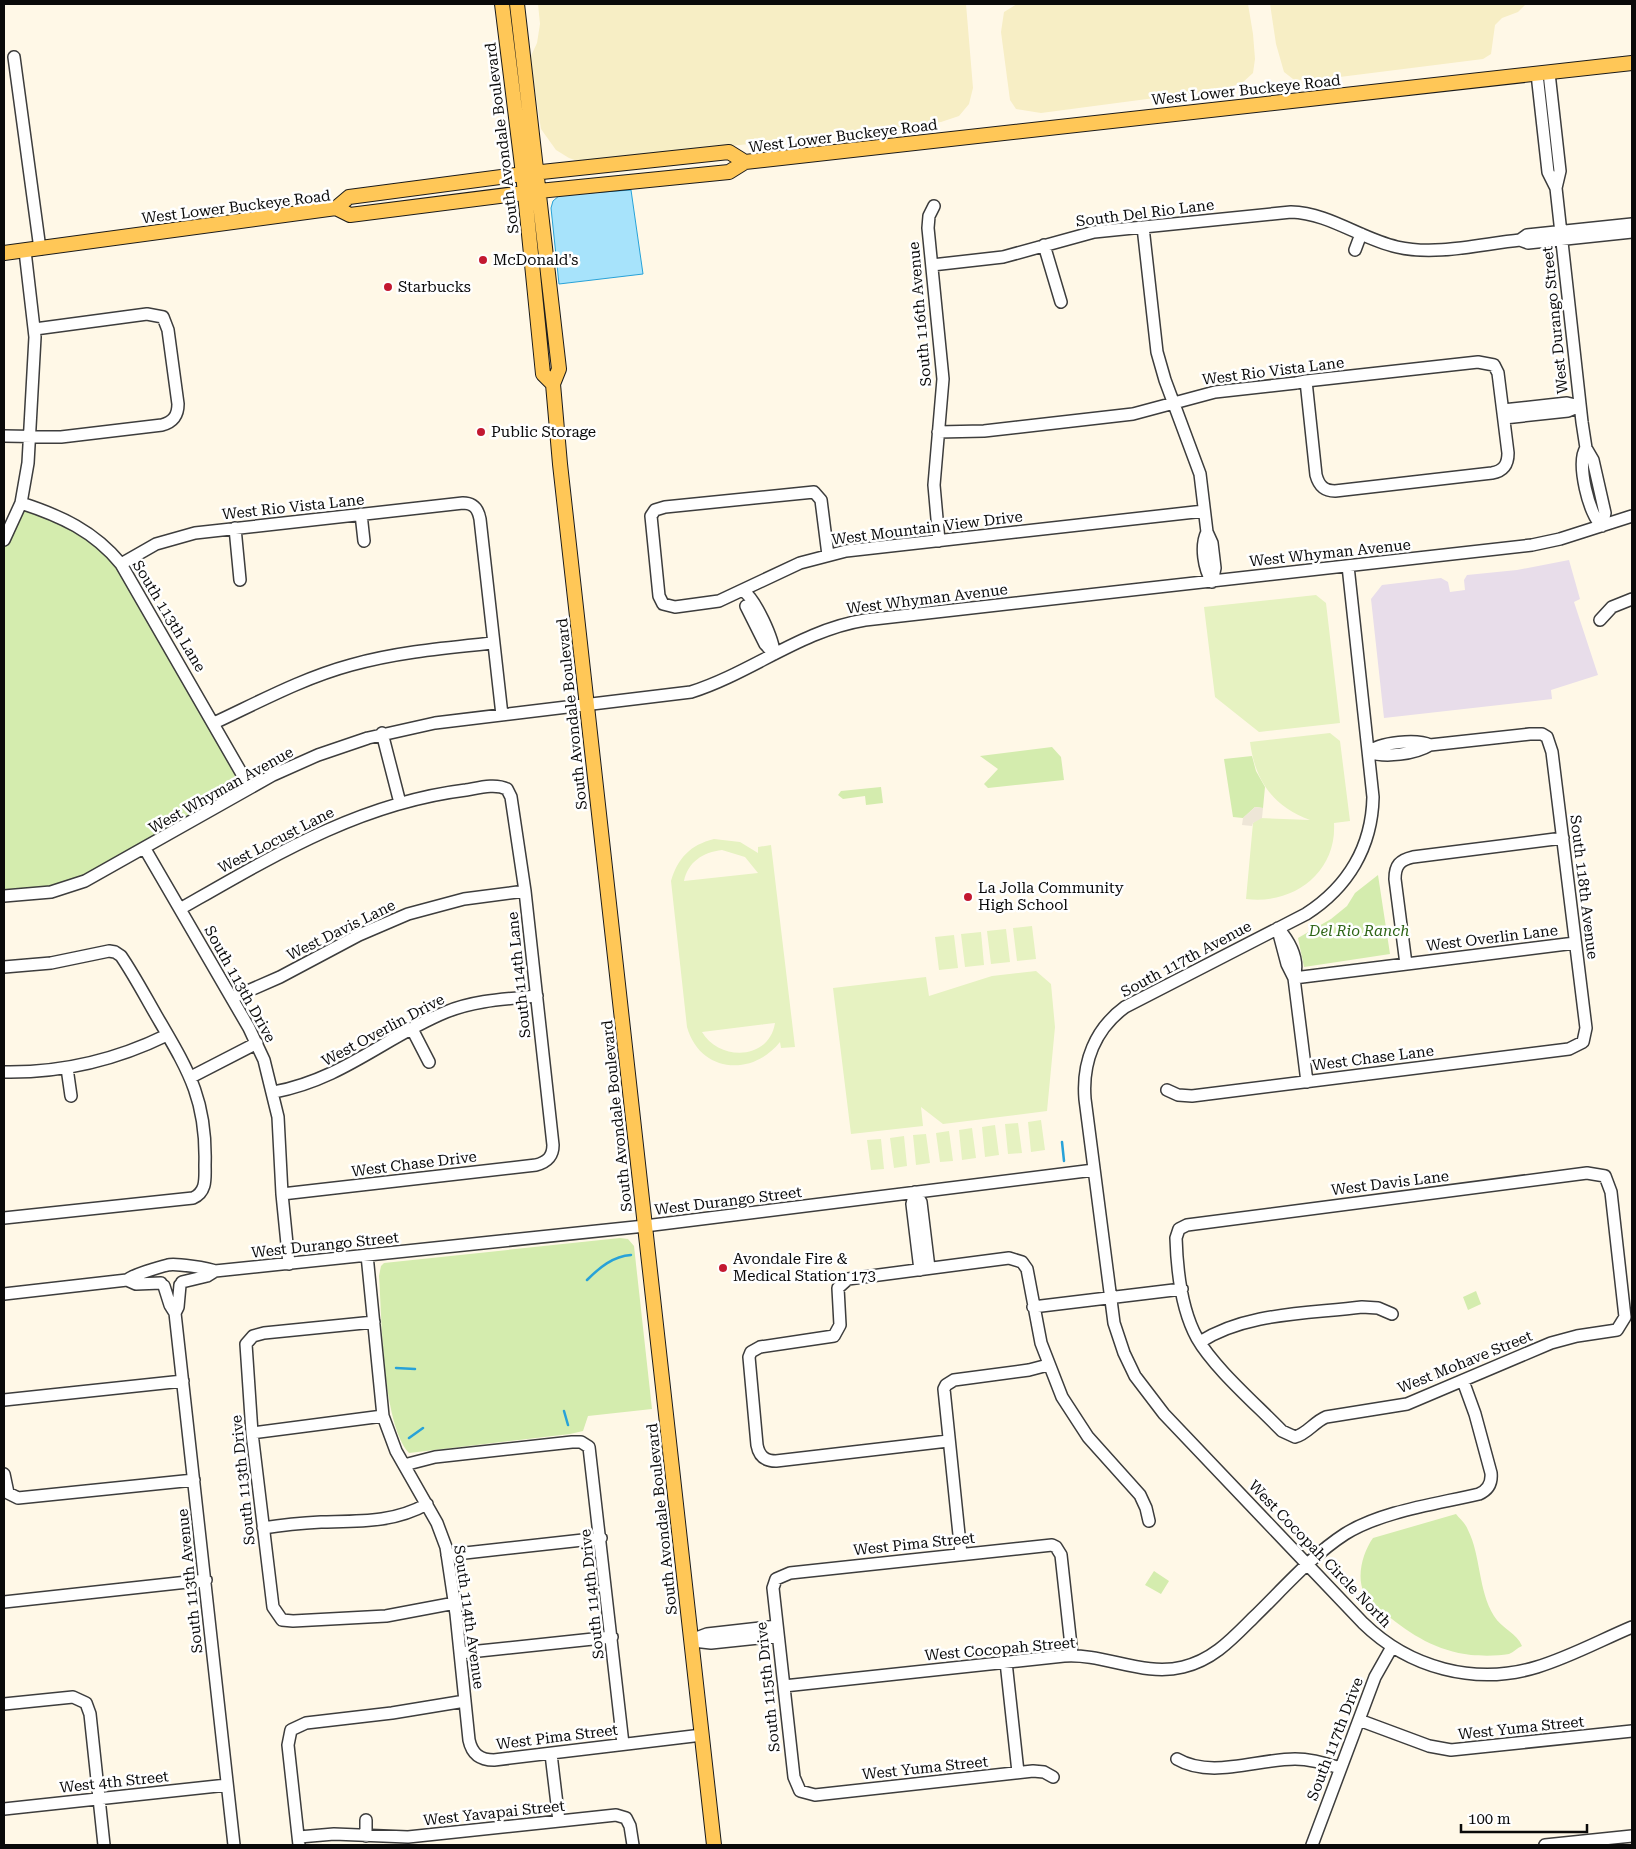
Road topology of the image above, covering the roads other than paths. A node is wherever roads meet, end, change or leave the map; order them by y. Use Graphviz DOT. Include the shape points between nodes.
graph roads {
  1 [pos="502,4"];
  2 [pos="517,4"];
  3 [pos="14,57"];
  4 [pos="1632,63"];
  5 [pos="1543,73"];
  6 [pos="745,162"];
  7 [pos="530,173"];
  8 [pos="532,192"];
  9 [pos="934,206"];
  10 [pos="336,208"];
  11 [pos="1632,224"];
  12 [pos="1143,227"];
  13 [pos="1632,232"];
  14 [pos="1361,234"];
  15 [pos="1561,235"];
  16 [pos="1044,245"];
  17 [pos="40,248"];
  18 [pos="1355,250"];
  19 [pos="25,251"];
  20 [pos="4,253"];
  21 [pos="932,265"];
  22 [pos="1061,302"];
  23 [pos="35,329"];
  24 [pos="1306,381"];
  25 [pos="1174,403"];
  26 [pos="1580,406"];
  27 [pos="1503,414"];
  28 [pos="938,432"];
  29 [pos="4,436"];
  30 [pos="30,437"];
  31 [pos="21,503"];
  32 [pos="1204,511"];
  33 [pos="361,514"];
  34 [pos="1632,516"];
  35 [pos="1602,526"];
  36 [pos="235,528"];
  37 [pos="4,540"];
  38 [pos="364,541"];
  39 [pos="939,541"];
  40 [pos="828,555"];
  41 [pos="121,564"];
  42 [pos="1348,566"];
  43 [pos="240,580"];
  44 [pos="1212,582"];
  45 [pos="743,591"];
  46 [pos="1632,599"];
  47 [pos="1600,620"];
  48 [pos="493,643"];
  49 [pos="774,654"];
  50 [pos="588,705"];
  51 [pos="502,715"];
  52 [pos="214,723"];
  53 [pos="382,733"];
  54 [pos="1369,752"];
  55 [pos="250,788"];
  56 [pos="507,789"];
  57 [pos="400,803"];
  58 [pos="1562,838"];
  59 [pos="145,849"];
  60 [pos="525,891"];
  61 [pos="4,896"];
  62 [pos="180,909"];
  63 [pos="1278,928"];
  64 [pos="1576,943"];
  65 [pos="1406,964"];
  66 [pos="4,967"];
  67 [pos="1294,978"];
  68 [pos="537,996"];
  69 [pos="232,998"];
  70 [pos="412,1029"];
  71 [pos="167,1035"];
  72 [pos="1584,1042"];
  73 [pos="257,1043"];
  74 [pos="429,1062"];
  75 [pos="67,1068"];
  76 [pos="4,1072"];
  77 [pos="191,1077"];
  78 [pos="1307,1082"];
  79 [pos="1166,1090"];
  80 [pos="274,1092"];
  81 [pos="71,1096"];
  82 [pos="549,1159"];
  83 [pos="1094,1170"];
  84 [pos="916,1192"];
  85 [pos="282,1194"];
  86 [pos="4,1218"];
  87 [pos="645,1226"];
  88 [pos="367,1256"];
  89 [pos="289,1264"];
  90 [pos="164,1267"];
  91 [pos="924,1269"];
  92 [pos="189,1276"];
  93 [pos="127,1280"];
  94 [pos="163,1285"];
  95 [pos="1182,1289"];
  96 [pos="4,1294"];
  97 [pos="1110,1297"];
  98 [pos="1033,1307"];
  99 [pos="175,1313"];
  100 [pos="1392,1314"];
  101 [pos="374,1322"];
  102 [pos="1621,1327"];
  103 [pos="1200,1342"];
  104 [pos="1048,1365"];
  105 [pos="183,1381"];
  106 [pos="1463,1381"];
  107 [pos="4,1400"];
  108 [pos="1156,1405"];
  109 [pos="383,1416"];
  110 [pos="252,1432"];
  111 [pos="948,1441"];
  112 [pos="404,1465"];
  113 [pos="4,1474"];
  114 [pos="194,1480"];
  115 [pos="427,1504"];
  116 [pos="1149,1521"];
  117 [pos="263,1528"];
  118 [pos="601,1538"];
  119 [pos="960,1554"];
  120 [pos="447,1555"];
  121 [pos="1309,1566"];
  122 [pos="776,1579"];
  123 [pos="206,1580"];
  124 [pos="4,1602"];
  125 [pos="454,1603"];
  126 [pos="1630,1628"];
  127 [pos="777,1631"];
  128 [pos="612,1637"];
  129 [pos="691,1640"];
  130 [pos="1632,1640"];
  131 [pos="1392,1647"];
  132 [pos="460,1653"];
  133 [pos="1072,1655"];
  134 [pos="1006,1662"];
  135 [pos="784,1686"];
  136 [pos="465,1701"];
  137 [pos="4,1704"];
  138 [pos="1358,1720"];
  139 [pos="1632,1731"];
  140 [pos="702,1736"];
  141 [pos="623,1744"];
  142 [pos="551,1754"];
  143 [pos="477,1756"];
  144 [pos="1177,1759"];
  145 [pos="1340,1768"];
  146 [pos="1018,1772"];
  147 [pos="1053,1777"];
  148 [pos="227,1785"];
  149 [pos="800,1791"];
  150 [pos="99,1798"];
  151 [pos="4,1809"];
  152 [pos="366,1820"];
  153 [pos="559,1821"];
  154 [pos="366,1836"];
  155 [pos="1632,1836"];
  156 [pos="299,1841"];
  157 [pos="104,1845"];
  158 [pos="234,1845"];
  159 [pos="632,1845"];
  160 [pos="714,1845"];
  161 [pos="1312,1845"];
  162 [pos="1545,1845"];
  1 -- 7 [label="main road, South Avondale Boulevard"];
  2 -- 7 [label="main road"];
  3 -- 17 [label="street"];
  4 -- 5 [label="main road, West Lower Buckeye Road"];
  5 -- 6 [label="main road, West Lower Buckeye Road"];
  5 -- 15 [label="street, West Durango Street" via="1548,172 1556,188"];
  6 -- 7 [label="main road" via="729,152"];
  6 -- 8 [label="main road, West Lower Buckeye Road" via="729,172"];
  7 -- 8 [label="main road, South Avondale Boulevard"];
  7 -- 10 [label="main road" via="348,197"];
  8 -- 10 [label="main road, West Lower Buckeye Road" via="350,215"];
  8 -- 50 [label="main road, South Avondale Boulevard" via="543,374 553,384"];
  9 -- 21 [label="street, South 116th Avenue" via="928,222"];
  10 -- 17 [label="main road, West Lower Buckeye Road"];
  11 -- 15 [label="street"];
  12 -- 14 [label="street, South Del Rio Lane" via="1299,212"];
  12 -- 16 [label="street, South Del Rio Lane" via="1094,232"];
  12 -- 25 [label="street" via="1156,344"];
  13 -- 15 [label="street"];
  14 -- 15 [label="street, South Del Rio Lane" via="1396,247 1419,250 1520,240 1528,243"];
  14 -- 18 [label="street"];
  15 -- 26 [label="street, West Durango Street"];
  16 -- 21 [label="street, South Del Rio Lane" via="1003,257"];
  16 -- 22 [label="street"];
  17 -- 19 [label="main road, West Lower Buckeye Road"];
  19 -- 20 [label="main road, West Lower Buckeye Road"];
  19 -- 23 [label="street"];
  21 -- 28 [label="street, South 116th Avenue" via="943,379"];
  23 -- 30 [label="street"];
  23 -- 30 [label="street" via="147,314 163,317 168,330 178,404 174,419 166,424 61,438"];
  24 -- 25 [label="street, West Rio Vista Lane" via="1223,390"];
  24 -- 27 [label="street, West Rio Vista Lane" via="1478,362 1494,364"];
  24 -- 27 [label="street" via="1316,475 1322,487 1330,491 1492,473 1505,466 1508,452"];
  25 -- 28 [label="street, West Rio Vista Lane" via="1124,415 984,431"];
  25 -- 32 [label="street" via="1198,466"];
  26 -- 27 [label="street" via="1567,403"];
  26 -- 35 [label="street, West Durango Street" via="1586,448 1593,460 1605,513"];
  28 -- 39 [label="street, South 116th Avenue" via="934,497"];
  29 -- 30 [label="street"];
  30 -- 31 [label="street"];
  31 -- 37 [label="street"];
  31 -- 41 [label="street, South 113th Lane" via="80,527 102,543"];
  32 -- 39 [label="street, West Mountain View Drive"];
  32 -- 44 [label="street" via="1212,542"];
  33 -- 36 [label="street, West Rio Vista Lane"];
  33 -- 38 [label="street"];
  33 -- 48 [label="street, West Rio Vista Lane" via="463,503 475,506 480,519"];
  34 -- 35 [label="street, West Whyman Avenue"];
  35 -- 42 [label="street, West Whyman Avenue" via="1532,545"];
  36 -- 41 [label="street, West Rio Vista Lane" via="176,537"];
  36 -- 43 [label="street"];
  39 -- 40 [label="street, West Mountain View Drive"];
  40 -- 45 [label="street, West Mountain View Drive" via="790,567"];
  40 -- 45 [label="street, West Mountain View Drive" via="818,493 806,491 665,506 652,512 657,582 663,604 670,607 704,604"];
  41 -- 52 [label="street, South 113th Lane"];
  42 -- 44 [label="street, West Whyman Avenue"];
  42 -- 54 [label="street, South 117th Avenue"];
  44 -- 49 [label="street, West Whyman Avenue" via="852,622 825,630"];
  45 -- 49 [label="street" via="751,598 772,641"];
  46 -- 47 [label="street" via="1612,607"];
  48 -- 51 [label="street"];
  48 -- 52 [label="street" via="400,654 350,665 300,683"];
  49 -- 50 [label="street, West Whyman Avenue" via="691,692"];
  50 -- 51 [label="street, West Whyman Avenue"];
  50 -- 87 [label="main road, South Avondale Boulevard"];
  51 -- 53 [label="street, West Whyman Avenue"];
  52 -- 55 [label="street, South 113th Lane"];
  53 -- 55 [label="street, West Whyman Avenue" via="318,755"];
  53 -- 57 [label="street"];
  54 -- 58 [label="street, South 118th Avenue" via="1381,746 1415,742 1430,745 1542,734 1551,746"];
  54 -- 63 [label="street, South 117th Avenue" via="1373,808 1370,829 1360,855 1347,877 1329,897 1306,914"];
  55 -- 59 [label="street, West Whyman Avenue"];
  56 -- 57 [label="street, West Locust Lane" via="494,786 455,791"];
  56 -- 60 [label="street, South 114th Lane" via="512,801"];
  57 -- 62 [label="street, West Locust Lane" via="311,836"];
  58 -- 64 [label="street, South 118th Avenue"];
  58 -- 65 [label="street" via="1413,856 1398,864 1395,879"];
  59 -- 61 [label="street, West Whyman Avenue" via="74,886 39,894"];
  59 -- 62 [label="street, South 113th Drive"];
  60 -- 68 [label="street, South 114th Lane"];
  60 -- 69 [label="street, West Davis Lane" via="464,899 408,914"];
  62 -- 69 [label="street, South 113th Drive"];
  63 -- 67 [label="street"];
  63 -- 83 [label="street, South 117th Avenue" via="1132,1002 1102,1030 1090,1052 1084,1084"];
  64 -- 65 [label="street, West Overlin Lane"];
  64 -- 72 [label="street, South 118th Avenue" via="1586,1028"];
  65 -- 67 [label="street, West Overlin Lane"];
  66 -- 71 [label="street" via="45,964 100,952 115,952 125,962"];
  67 -- 78 [label="street"];
  68 -- 70 [label="street, West Overlin Drive" via="465,1006"];
  68 -- 82 [label="street, South 114th Lane" via="553,1145"];
  69 -- 73 [label="street, South 113th Drive"];
  70 -- 74 [label="street"];
  70 -- 80 [label="street, West Overlin Drive" via="322,1079"];
  71 -- 75 [label="street" via="118,1055"];
  71 -- 77 [label="street"];
  72 -- 78 [label="street, West Chase Lane" via="1569,1049"];
  73 -- 77 [label="street"];
  73 -- 80 [label="street, South 113th Drive"];
  75 -- 76 [label="street"];
  75 -- 81 [label="street"];
  77 -- 86 [label="street" via="201,1105 205,1131 205,1178 201,1193 188,1199"];
  78 -- 79 [label="street, West Chase Lane" via="1192,1096"];
  80 -- 85 [label="street, South 113th Drive"];
  82 -- 85 [label="street, West Chase Drive" via="536,1164"];
  83 -- 84 [label="street, West Durango Street"];
  83 -- 97 [label="street, South 117th Avenue"];
  84 -- 87 [label="street, West Durango Street"];
  84 -- 91 [label="street" via="912,1204"];
  85 -- 89 [label="street, South 113th Drive"];
  87 -- 88 [label="street, West Durango Street"];
  87 -- 129 [label="main road, South Avondale Boulevard"];
  88 -- 89 [label="street, West Durango Street"];
  88 -- 101 [label="street, South 114th Avenue"];
  89 -- 92 [label="street, West Durango Street" via="215,1271 206,1268"];
  90 -- 92 [label="street" via="176,1265"];
  90 -- 93 [label="street"];
  90 -- 94 [label="street" via="159,1274"];
  91 -- 98 [label="street" via="1009,1258 1022,1262 1028,1273"];
  91 -- 111 [label="street" via="852,1278 841,1284 837,1333 825,1339 765,1346 751,1352 748,1367 757,1445 762,1457 776,1461"];
  92 -- 94 [label="street" via="171,1288"];
  92 -- 99 [label="street, South 113th Avenue"];
  93 -- 94 [label="street"];
  93 -- 96 [label="street"];
  94 -- 99 [label="street, South 113th Avenue"];
  95 -- 97 [label="street"];
  95 -- 102 [label="street, West Davis Lane" via="1176,1243 1179,1229 1192,1224 1587,1173 1605,1176 1611,1192 1624,1312"];
  95 -- 103 [label="street" via="1187,1313"];
  97 -- 98 [label="street"];
  97 -- 108 [label="street, South 117th Avenue" via="1124,1353"];
  98 -- 104 [label="street"];
  99 -- 105 [label="street, South 113th Avenue"];
  100 -- 103 [label="street" via="1378,1308 1362,1307 1255,1320 1228,1327"];
  101 -- 109 [label="street, South 114th Avenue"];
  101 -- 110 [label="street, South 113th Drive" via="264,1333 248,1339 245,1355"];
  102 -- 106 [label="street, West Mohave Street" via="1551,1343"];
  103 -- 106 [label="street, West Mohave Street" via="1282,1431 1295,1437 1326,1417 1407,1404"];
  104 -- 111 [label="street" via="959,1379 946,1385 943,1394"];
  104 -- 116 [label="street" via="1078,1423 1140,1495"];
  105 -- 107 [label="street"];
  105 -- 114 [label="street, South 113th Avenue"];
  106 -- 121 [label="street, West Cocopah Street" via="1491,1473 1489,1486 1479,1494 1362,1525 1336,1541"];
  108 -- 121 [label="street, West Cocopah Circle North"];
  109 -- 110 [label="street"];
  109 -- 112 [label="street, South 114th Avenue"];
  110 -- 117 [label="street, South 113th Drive"];
  111 -- 119 [label="street"];
  112 -- 115 [label="street, South 114th Avenue"];
  112 -- 118 [label="street, South 114th Drive" via="435,1457 572,1442 586,1444 591,1456"];
  113 -- 114 [label="street" via="10,1496 23,1498"];
  114 -- 123 [label="street, South 113th Avenue"];
  115 -- 117 [label="street" via="407,1514 379,1520 311,1522"];
  115 -- 120 [label="street, South 114th Avenue"];
  117 -- 125 [label="street, South 113th Drive" via="271,1602 278,1616 288,1621 376,1617"];
  118 -- 120 [label="street"];
  118 -- 128 [label="street, South 114th Drive"];
  119 -- 122 [label="street, West Pima Street" via="790,1573"];
  119 -- 133 [label="street, West Pima Street" via="1042,1545 1056,1547 1062,1560"];
  120 -- 125 [label="street, South 114th Avenue"];
  121 -- 131 [label="street, West Cocopah Circle North"];
  121 -- 133 [label="street, West Cocopah Street" via="1225,1645 1193,1664 1158,1670"];
  122 -- 127 [label="street, South 115th Drive" via="773,1588"];
  123 -- 124 [label="street"];
  123 -- 148 [label="street, South 113th Avenue"];
  125 -- 132 [label="street, South 114th Avenue"];
  126 -- 130 [label="street"];
  126 -- 131 [label="street, West Cocopah Circle North" via="1544,1664 1503,1674 1449,1670 1421,1662"];
  127 -- 129 [label="street" via="707,1634"];
  127 -- 135 [label="street, South 115th Drive"];
  128 -- 132 [label="street"];
  128 -- 141 [label="street, South 114th Drive"];
  129 -- 140 [label="main road, South Avondale Boulevard"];
  131 -- 138 [label="street, South 117th Drive" via="1378,1670"];
  132 -- 136 [label="street, South 114th Avenue"];
  133 -- 134 [label="street, West Cocopah Street"];
  134 -- 135 [label="street, West Cocopah Street"];
  134 -- 146 [label="street"];
  135 -- 149 [label="street, South 115th Drive" via="794,1777"];
  136 -- 143 [label="street, South 114th Avenue" via="470,1746"];
  136 -- 156 [label="street" via="306,1723 291,1730 288,1746"];
  137 -- 150 [label="street" via="68,1698 83,1700 90,1714"];
  138 -- 139 [label="street, West Yuma Street" via="1429,1746 1452,1750"];
  138 -- 145 [label="street, South 117th Drive"];
  140 -- 141 [label="street, West Pima Street"];
  140 -- 160 [label="main road, South Avondale Boulevard"];
  141 -- 142 [label="street, West Pima Street"];
  142 -- 143 [label="street, West Pima Street" via="494,1760"];
  142 -- 153 [label="street"];
  144 -- 145 [label="street" via="1199,1768 1295,1759 1313,1760"];
  145 -- 161 [label="street, South 117th Drive"];
  146 -- 147 [label="street, West Yuma Street" via="1038,1771"];
  146 -- 149 [label="street, West Yuma Street" via="815,1795"];
  148 -- 150 [label="street, West 4th Street"];
  148 -- 158 [label="street, South 113th Avenue"];
  150 -- 151 [label="street, West 4th Street"];
  150 -- 157 [label="street"];
  152 -- 154 [label="street"];
  153 -- 154 [label="street, West Yavapai Street" via="408,1837"];
  153 -- 159 [label="street, West Yavapai Street" via="612,1815 626,1818"];
  154 -- 156 [label="street, West Yavapai Street" via="334,1834"];
  155 -- 162 [label="street"];
}
